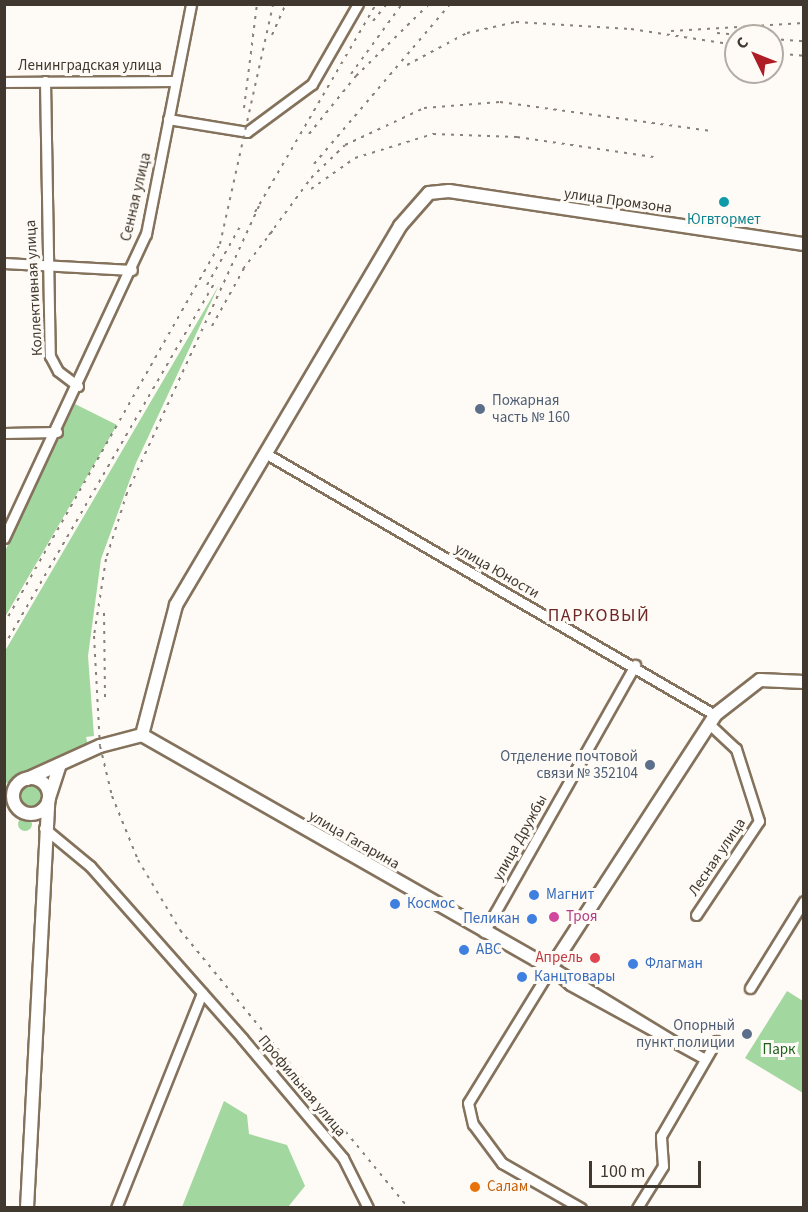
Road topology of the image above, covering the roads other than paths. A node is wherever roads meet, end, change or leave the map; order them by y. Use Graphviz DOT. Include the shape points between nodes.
graph roads {
  1 [pos="191,4"];
  2 [pos="358,4"];
  3 [pos="45,81"];
  4 [pos="175,81"];
  5 [pos="4,82"];
  6 [pos="168,119"];
  7 [pos="804,244"];
  8 [pos="45,262"];
  9 [pos="4,263"];
  10 [pos="132,270"];
  11 [pos="78,386"];
  12 [pos="57,432"];
  13 [pos="4,433"];
  14 [pos="265,453"];
  15 [pos="4,538"];
  16 [pos="635,665"];
  17 [pos="804,682"];
  18 [pos="712,720"];
  19 [pos="142,735"];
  20 [pos="60,765"];
  21 [pos="25,780"];
  22 [pos="4,790"];
  23 [pos="48,800"];
  24 [pos="4,810"];
  25 [pos="26,812"];
  26 [pos="42,826"];
  27 [pos="804,902"];
  28 [pos="696,915"];
  29 [pos="484,932"];
  30 [pos="551,968"];
  31 [pos="750,988"];
  32 [pos="202,993"];
  33 [pos="716,1041"];
  34 [pos="705,1059"];
  35 [pos="367,1207"];
  36 [pos="27,1208"];
  37 [pos="116,1208"];
  38 [pos="581,1208"];
  39 [pos="637,1208"];
  1 -- 4 [label="street, Сенная улица"];
  2 -- 6 [label="street" via="312,84 247,132"];
  3 -- 4 [label="street, Ленинградская улица"];
  3 -- 5 [label="street, Ленинградская улица"];
  3 -- 8 [label="street, Коллективная улица"];
  4 -- 6 [label="street, Сенная улица"];
  6 -- 10 [label="street, Сенная улица" via="146,234"];
  7 -- 14 [label="main road, улица Промзона" via="449,191 429,193 400,226"];
  8 -- 9 [label="street"];
  8 -- 10 [label="street"];
  8 -- 11 [label="street, Коллективная улица" via="50,356 58,371"];
  10 -- 11 [label="street, Сенная улица"];
  11 -- 12 [label="street"];
  12 -- 13 [label="street"];
  12 -- 15 [label="street"];
  14 -- 16 [label="street, улица Юности"];
  14 -- 19 [label="main road" via="176,605"];
  16 -- 18 [label="street, улица Юности"];
  16 -- 29 [label="street, улица Дружбы"];
  17 -- 18 [label="main road" via="760,680"];
  18 -- 28 [label="street, Лесная улица" via="736,749 759,820"];
  18 -- 30 [label="main road"];
  19 -- 20 [label="main road" via="100,746"];
  19 -- 29 [label="main road, улица Гагарина"];
  20 -- 21 [label="main road"];
  20 -- 23 [label="main road"];
  21 -- 22 [label="main road"];
  21 -- 23 [label="main road" via="43,783"];
  21 -- 25 [label="main road" via="14,795"];
  23 -- 25 [label="main road"];
  23 -- 26 [label="main road"];
  24 -- 25 [label="main road"];
  25 -- 26 [label="main road"];
  26 -- 32 [label="street, Профильная улица" via="90,866"];
  26 -- 36 [label="main road"];
  27 -- 31 [label="street"];
  29 -- 30 [label="main road, улица Гагарина"];
  30 -- 34 [label="street, улица Гагарина" via="576,977"];
  30 -- 38 [label="street" via="468,1102 473,1124 502,1163"];
  32 -- 35 [label="street, Профильная улица" via="343,1158"];
  32 -- 37 [label="street"];
  33 -- 34 [label="street"];
  34 -- 39 [label="street" via="661,1136 663,1166"];
}
